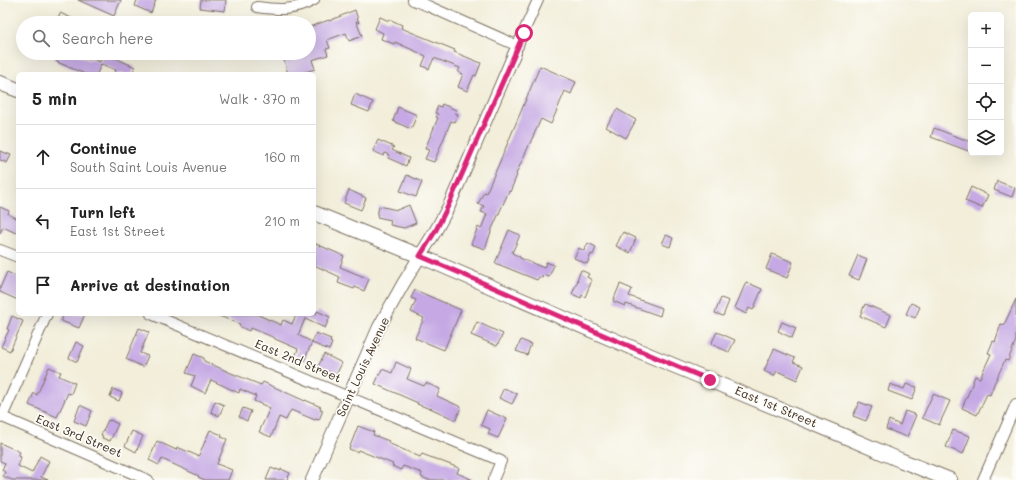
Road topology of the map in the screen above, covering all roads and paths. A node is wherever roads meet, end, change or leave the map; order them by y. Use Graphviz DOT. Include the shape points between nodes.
graph roads {
  1 [pos="314,0"];
  2 [pos="413,0"];
  3 [pos="538,0"];
  4 [pos="257,7"];
  5 [pos="516,49"];
  6 [pos="0,82"];
  7 [pos="16,89"];
  8 [pos="316,214"];
  9 [pos="0,250"];
  10 [pos="16,256"];
  11 [pos="420,256"];
  12 [pos="46,316"];
  13 [pos="156,316"];
  14 [pos="349,397"];
  15 [pos="1016,404"];
  16 [pos="1,416"];
  17 [pos="148,480"];
  18 [pos="312,480"];
  19 [pos="493,480"];
  20 [pos="950,480"];
  21 [pos="983,480"];
  1 -- 4 [label="street" via="294,8"];
  2 -- 5 [label="street"];
  3 -- 5 [label="street"];
  5 -- 11 [label="street, Saint Louis Avenue" via="448,206"];
  6 -- 7 [label="main road"];
  8 -- 11 [label="main road, East 1st Street"];
  9 -- 10 [label="street"];
  11 -- 14 [label="street, Saint Louis Avenue" via="379,327"];
  11 -- 20 [label="main road, East 1st Street" via="651,356"];
  12 -- 16 [label="street"];
  13 -- 14 [label="street, East 2nd Street"];
  14 -- 18 [label="street, Saint Louis Avenue"];
  14 -- 19 [label="street, East 2nd Street" via="501,461"];
  15 -- 21 [label="street"];
  16 -- 17 [label="street, East 3rd Street"];
}
